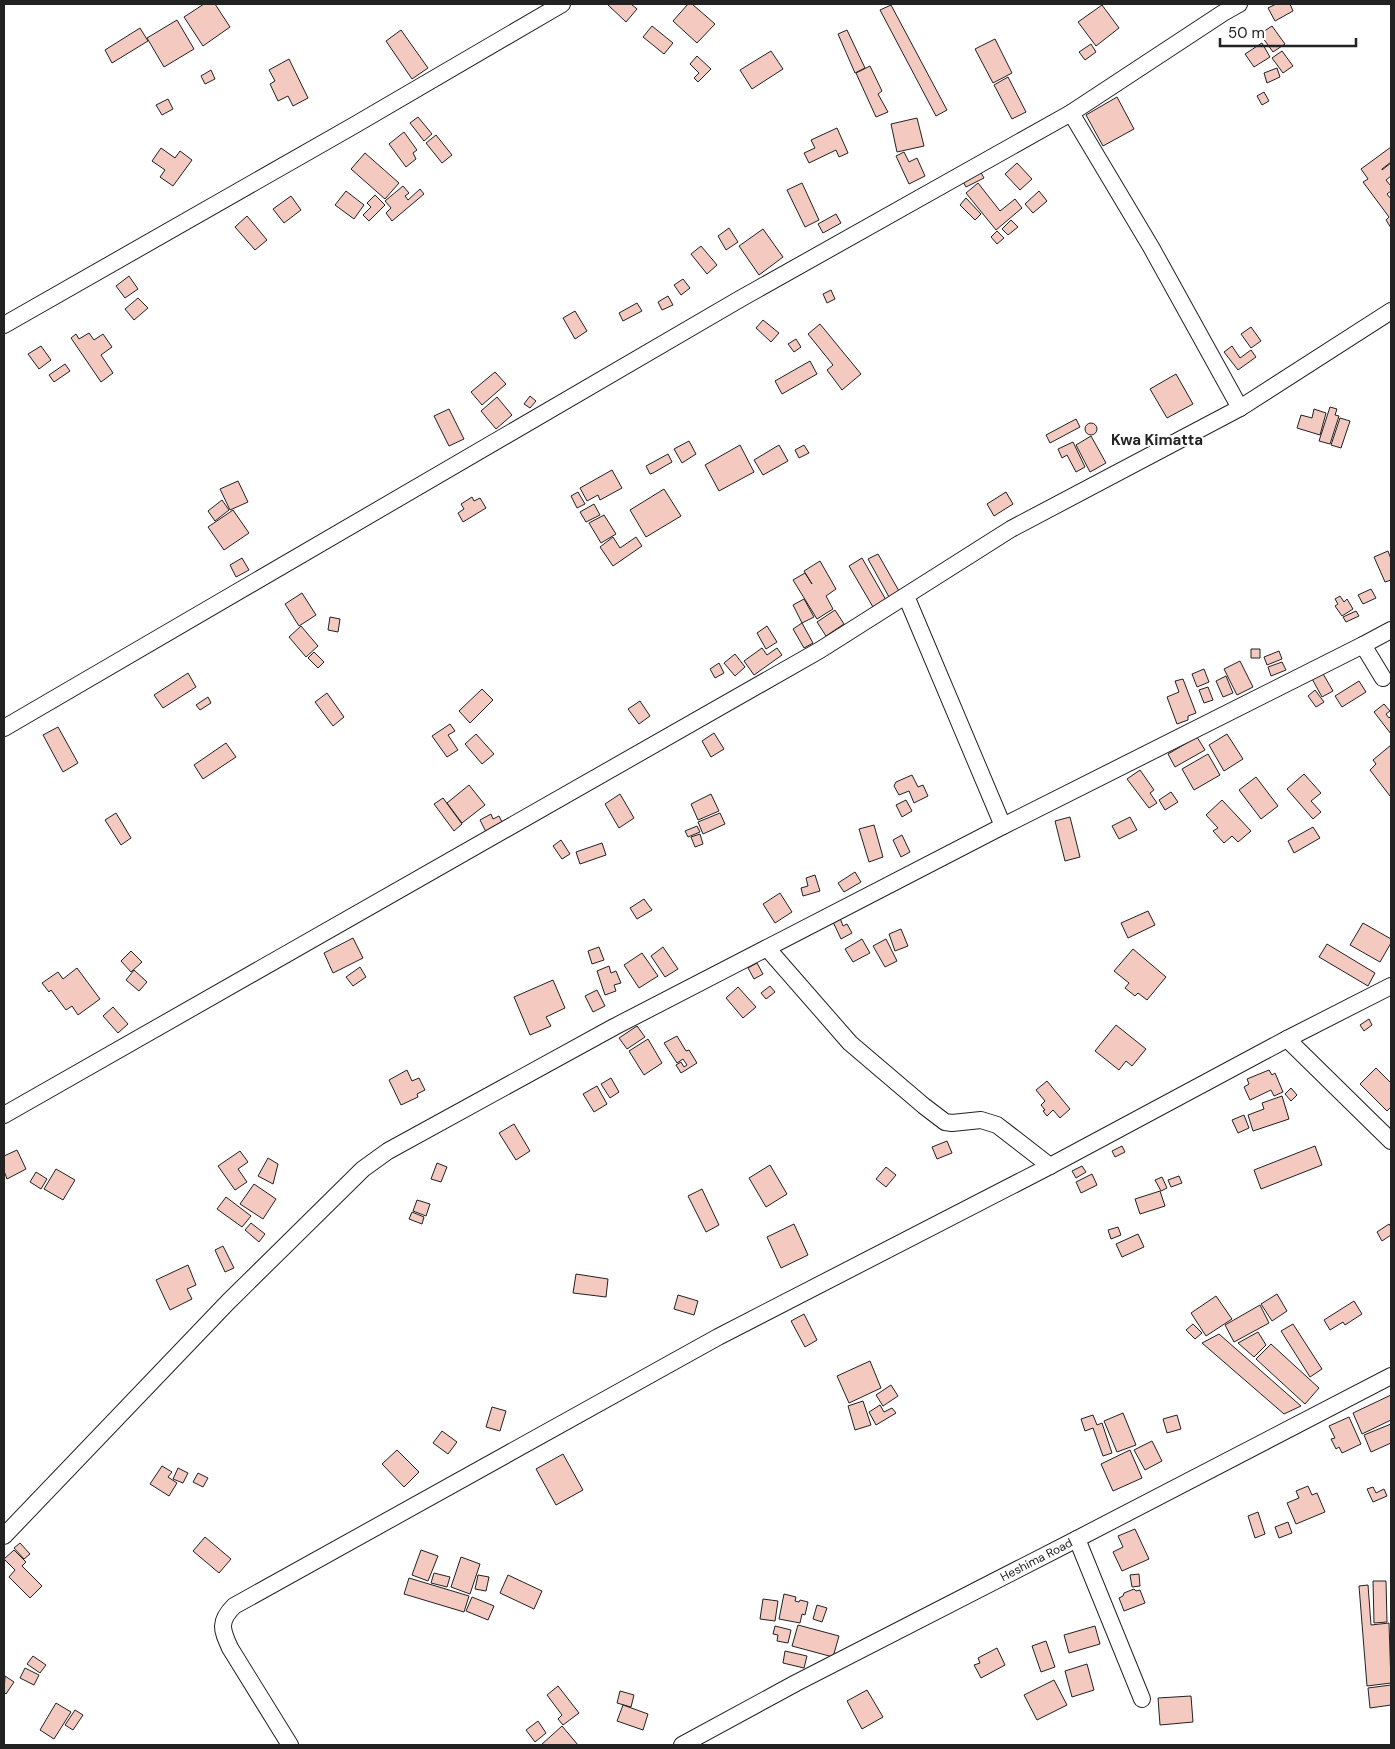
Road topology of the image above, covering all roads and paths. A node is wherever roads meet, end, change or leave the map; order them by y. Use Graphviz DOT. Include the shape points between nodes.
graph roads {
  1 [pos="562,4"];
  2 [pos="1239,4"];
  3 [pos="1221,8"];
  4 [pos="1071,113"];
  5 [pos="1391,311"];
  6 [pos="4,325"];
  7 [pos="1240,408"];
  8 [pos="906,596"];
  9 [pos="1391,630"];
  10 [pos="1363,646"];
  11 [pos="1382,678"];
  12 [pos="4,728"];
  13 [pos="1003,826"];
  14 [pos="767,948"];
  15 [pos="1391,986"];
  16 [pos="1287,1039"];
  17 [pos="4,1115"];
  18 [pos="1391,1141"];
  19 [pos="1050,1166"];
  20 [pos="1391,1376"];
  21 [pos="4,1536"];
  22 [pos="1077,1539"];
  23 [pos="1142,1699"];
  24 [pos="290,1745"];
  25 [pos="682,1745"];
  1 -- 6 [label="street"];
  2 -- 3 [label="street"];
  3 -- 4 [label="street"];
  4 -- 7 [label="street"];
  4 -- 12 [label="street" via="740,299"];
  5 -- 7 [label="street"];
  7 -- 8 [label="street" via="1011,530"];
  8 -- 13 [label="street"];
  8 -- 17 [label="street" via="820,650"];
  9 -- 10 [label="street"];
  10 -- 11 [label="street"];
  10 -- 13 [label="street"];
  13 -- 14 [label="street"];
  14 -- 19 [label="street" via="850,1043 924,1106 945,1122 981,1120 997,1125"];
  14 -- 21 [label="street" via="423,1131 363,1169 221,1310"];
  15 -- 16 [label="street"];
  16 -- 18 [label="street"];
  16 -- 19 [label="street"];
  19 -- 24 [label="street" via="718,1337 234,1606 224,1619 224,1634"];
  20 -- 22 [label="street, Heshima Road"];
  22 -- 23 [label="street"];
  22 -- 25 [label="street, Heshima Road"];
}
